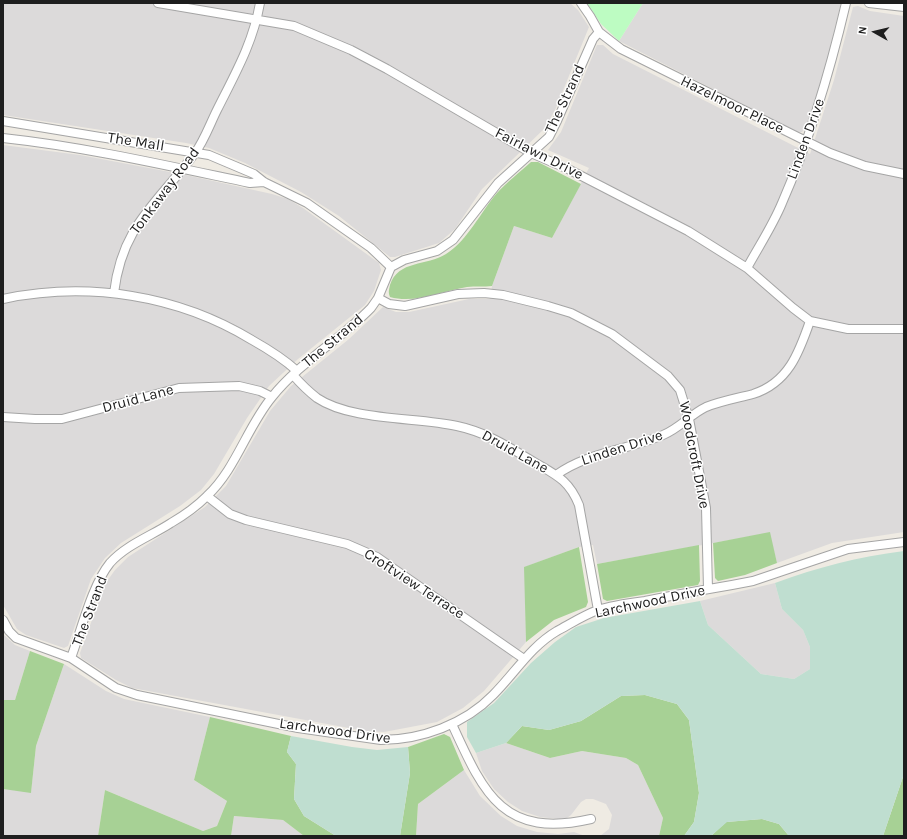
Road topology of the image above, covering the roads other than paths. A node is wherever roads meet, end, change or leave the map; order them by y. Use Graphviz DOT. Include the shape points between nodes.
graph roads {
  1 [pos="158,3"];
  2 [pos="260,3"];
  3 [pos="581,3"];
  4 [pos="846,3"];
  5 [pos="869,3"];
  6 [pos="904,7"];
  7 [pos="257,20"];
  8 [pos="599,32"];
  9 [pos="3,121"];
  10 [pos="3,138"];
  11 [pos="805,140"];
  12 [pos="196,152"];
  13 [pos="531,153"];
  14 [pos="182,169"];
  15 [pos="904,174"];
  16 [pos="264,182"];
  17 [pos="391,267"];
  18 [pos="747,268"];
  19 [pos="114,293"];
  20 [pos="378,298"];
  21 [pos="3,300"];
  22 [pos="810,321"];
  23 [pos="904,329"];
  24 [pos="295,373"];
  25 [pos="272,397"];
  26 [pos="3,417"];
  27 [pos="689,419"];
  28 [pos="556,475"];
  29 [pos="207,496"];
  30 [pos="904,542"];
  31 [pos="708,589"];
  32 [pos="598,610"];
  33 [pos="3,620"];
  34 [pos="71,658"];
  35 [pos="524,659"];
  36 [pos="452,724"];
  37 [pos="591,819"];
  1 -- 7 [label="street, Fairlawn Drive"];
  2 -- 7 [label="street, Tonkaway Road"];
  3 -- 8 [label="street, Hazelmoor Place"];
  4 -- 11 [label="street, Linden Drive" via="824,89"];
  5 -- 6 [label="street"];
  7 -- 12 [label="street, Tonkaway Road" via="250,42"];
  7 -- 13 [label="street, Fairlawn Drive" via="294,26 351,50"];
  8 -- 11 [label="street, Hazelmoor Place" via="628,53"];
  8 -- 13 [label="street, The Strand" via="593,39 549,136"];
  9 -- 12 [label="street, The Mall"];
  10 -- 14 [label="street, The Mall"];
  11 -- 15 [label="street, Hazelmoor Place" via="850,162"];
  11 -- 18 [label="street, Linden Drive" via="782,205"];
  12 -- 14 [label="street, Tonkaway Road"];
  12 -- 16 [label="street, The Mall" via="247,171"];
  13 -- 17 [label="street, The Strand" via="498,184 453,240 437,251 404,260"];
  13 -- 18 [label="street, Fairlawn Drive" via="647,209"];
  14 -- 16 [label="street, The Mall" via="250,183"];
  14 -- 19 [label="street, Tonkaway Road" via="149,207 132,232 118,268"];
  16 -- 17 [label="street, The Mall" via="290,194 333,220 371,248"];
  17 -- 20 [label="street, The Strand"];
  18 -- 22 [label="street, Fairlawn Drive"];
  19 -- 21 [label="street, Druid Lane" via="40,293"];
  19 -- 24 [label="street, Druid Lane" via="171,305 219,322 264,346 287,362"];
  20 -- 24 [label="street, The Strand" via="364,316"];
  20 -- 27 [label="street, Woodcroft Drive" via="389,304 405,306 458,294 495,294 571,313 612,334 668,376 680,390"];
  22 -- 23 [label="street, Fairlawn Drive" via="848,329"];
  22 -- 27 [label="street, Linden Drive" via="795,360 779,379 755,393 707,407"];
  24 -- 25 [label="street, The Strand"];
  24 -- 28 [label="street, Druid Lane" via="318,399 333,405 357,412 472,429 496,439"];
  25 -- 26 [label="street, Druid Lane" via="240,386 179,388 62,419"];
  25 -- 29 [label="street, The Strand" via="228,468"];
  27 -- 28 [label="street, Linden Drive" via="666,434 577,462"];
  27 -- 31 [label="street, Woodcroft Drive" via="706,508"];
  28 -- 32 [label="street, Druid Lane" via="567,482 579,505"];
  29 -- 34 [label="street, The Strand" via="172,523 118,555 110,564 97,585"];
  29 -- 35 [label="street, Croftview Terrace" via="230,514 246,520 359,548 396,570"];
  30 -- 31 [label="street, Larchwood Drive" via="848,549 753,581"];
  31 -- 32 [label="street, Larchwood Drive"];
  32 -- 35 [label="street, Larchwood Drive" via="556,632 535,646"];
  33 -- 34 [label="street, Larchwood Drive" via="16,638"];
  34 -- 36 [label="street, Larchwood Drive" via="116,688 137,695 298,728 394,740 411,738"];
  35 -- 36 [label="street, Larchwood Drive" via="493,695 474,711"];
  36 -- 37 [label="street" via="482,785 490,796 515,816 551,825"];
}
